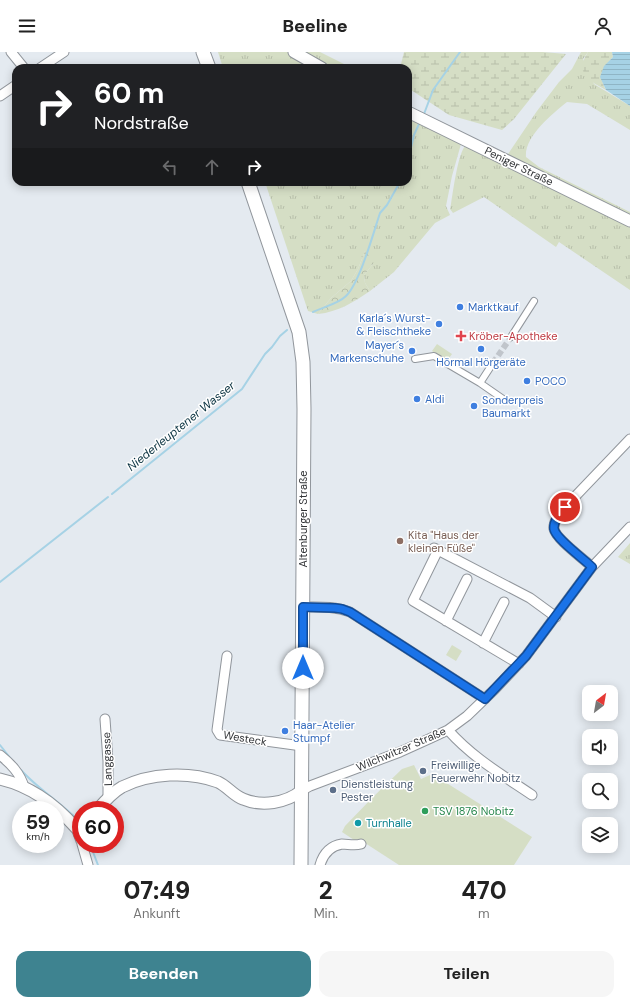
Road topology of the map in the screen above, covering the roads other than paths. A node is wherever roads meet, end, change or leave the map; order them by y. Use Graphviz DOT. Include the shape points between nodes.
graph roads {
  1 [pos="10,52"];
  2 [pos="64,52"];
  3 [pos="203,52"];
  4 [pos="294,52"];
  5 [pos="20,64"];
  6 [pos="46,64"];
  7 [pos="208,64"];
  8 [pos="315,64"];
  9 [pos="12,88"];
  10 [pos="0,96"];
  11 [pos="412,114"];
  12 [pos="249,186"];
  13 [pos="630,221"];
  14 [pos="534,301"];
  15 [pos="510,337"];
  16 [pos="415,359"];
  17 [pos="493,363"];
  18 [pos="480,383"];
  19 [pos="506,401"];
  20 [pos="630,439"];
  21 [pos="630,527"];
  22 [pos="592,567"];
  23 [pos="467,579"];
  24 [pos="504,602"];
  25 [pos="303,607"];
  26 [pos="556,617"];
  27 [pos="446,621"];
  28 [pos="483,643"];
  29 [pos="227,656"];
  30 [pos="519,664"];
  31 [pos="485,699"];
  32 [pos="105,719"];
  33 [pos="448,730"];
  34 [pos="302,746"];
  35 [pos="0,755"];
  36 [pos="0,779"];
  37 [pos="24,787"];
  38 [pos="301,791"];
  39 [pos="532,795"];
  40 [pos="108,799"];
  41 [pos="72,821"];
  42 [pos="361,844"];
  43 [pos="85,853"];
  44 [pos="88,865"];
  45 [pos="301,865"];
  46 [pos="320,865"];
  1 -- 5 [label="street"];
  2 -- 6 [label="street"];
  3 -- 7 [label="main road"];
  4 -- 8 [label="street"];
  9 -- 10 [label="street"];
  11 -- 13 [label="street, Peniger Straße"];
  12 -- 25 [label="main road, Altenburger Straße" via="297,326 303,362"];
  14 -- 15 [label="street"];
  16 -- 18 [label="street" via="434,356"];
  17 -- 18 [label="street"];
  18 -- 19 [label="street"];
  20 -- 22 [label="street" via="556,518 554,528 558,536"];
  21 -- 22 [label="street, Wilchwitzer Straße"];
  22 -- 26 [label="street, Wilchwitzer Straße"];
  23 -- 27 [label="street"];
  24 -- 28 [label="street"];
  25 -- 31 [label="street" via="335,608 350,612"];
  25 -- 34 [label="main road, Altenburger Straße"];
  26 -- 27 [label="street" via="530,598 436,549 413,601"];
  26 -- 30 [label="street, Wilchwitzer Straße"];
  27 -- 28 [label="street"];
  28 -- 30 [label="street"];
  29 -- 34 [label="street, Westeck" via="217,730 220,735"];
  30 -- 31 [label="street, Wilchwitzer Straße"];
  31 -- 33 [label="street, Wilchwitzer Straße"];
  32 -- 40 [label="street, Langgasse"];
  33 -- 38 [label="street, Wilchwitzer Straße"];
  33 -- 39 [label="street" via="478,759"];
  34 -- 38 [label="main road, Altenburger Straße"];
  35 -- 37 [label="street" via="16,770"];
  36 -- 37 [label="street"];
  37 -- 41 [label="street" via="50,803"];
  38 -- 40 [label="street, Langgasse" via="283,801 261,803 243,799 220,783 200,776 174,775 144,780 121,788"];
  38 -- 45 [label="main road, Altenburger Straße"];
  42 -- 46 [label="street" via="341,844 330,848"];
  43 -- 44 [label="street"];
}
